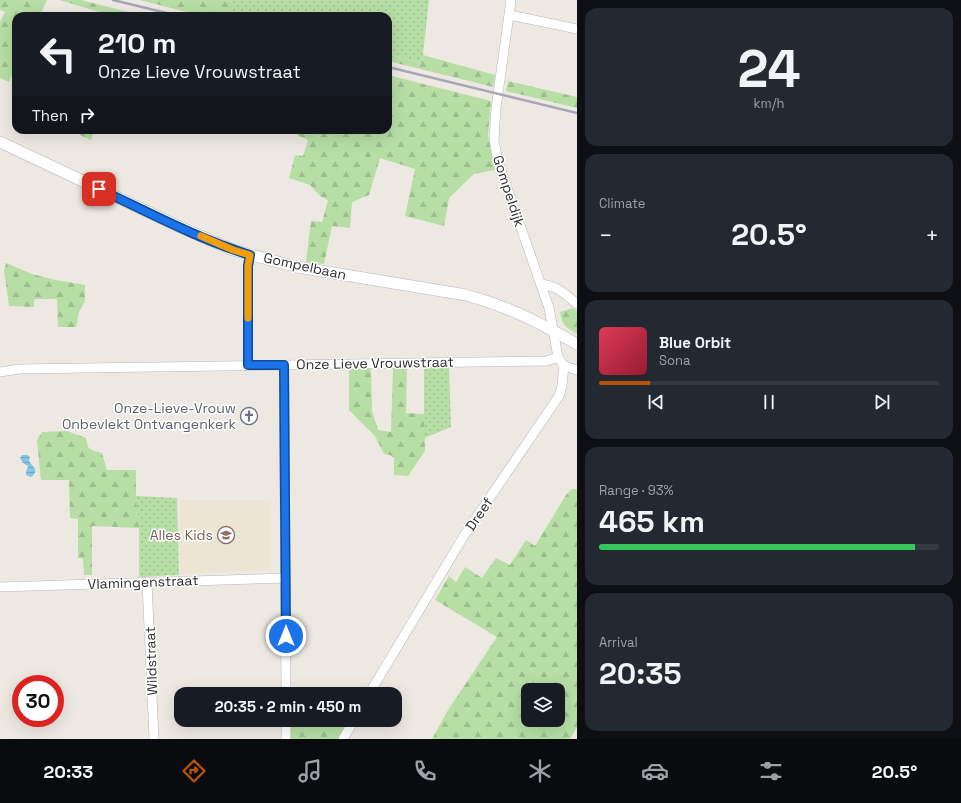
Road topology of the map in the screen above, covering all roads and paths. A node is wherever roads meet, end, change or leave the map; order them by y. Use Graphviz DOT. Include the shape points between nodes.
graph roads {
  1 [pos="511,0"];
  2 [pos="510,15"];
  3 [pos="577,29"];
  4 [pos="0,142"];
  5 [pos="250,255"];
  6 [pos="540,284"];
  7 [pos="577,304"];
  8 [pos="553,330"];
  9 [pos="577,344"];
  10 [pos="558,356"];
  11 [pos="248,365"];
  12 [pos="284,365"];
  13 [pos="564,366"];
  14 [pos="577,370"];
  15 [pos="0,372"];
  16 [pos="286,578"];
  17 [pos="147,582"];
  18 [pos="0,587"];
  19 [pos="286,687"];
  20 [pos="373,687"];
  21 [pos="286,727"];
  22 [pos="350,727"];
  23 [pos="154,739"];
  24 [pos="286,739"];
  25 [pos="343,739"];
  1 -- 2 [label="street, Gompeldijk"];
  2 -- 3 [label="street"];
  2 -- 6 [label="street, Gompeldijk" via="496,108 494,140 498,162"];
  4 -- 5 [label="street, Gompelbaan" via="187,230"];
  5 -- 8 [label="street, Gompelbaan" via="298,267 473,297 503,306"];
  5 -- 11 [label="street"];
  6 -- 7 [label="street" via="552,285"];
  6 -- 8 [label="street, Gompeldijk" via="549,308"];
  8 -- 9 [label="street, Gompelbaan"];
  8 -- 10 [label="street"];
  10 -- 12 [label="street, Onze Lieve Vrouwstraat" via="547,361"];
  10 -- 13 [label="street"];
  11 -- 12 [label="street, Onze Lieve Vrouwstraat"];
  11 -- 15 [label="street, Onze Lieve Vrouwstraat" via="19,369"];
  12 -- 16 [label="street"];
  13 -- 14 [label="street"];
  13 -- 20 [label="street, Dreef" via="558,396 465,534"];
  16 -- 17 [label="street, Vlamingenstraat"];
  16 -- 19 [label="street"];
  17 -- 18 [label="street, Vlamingenstraat"];
  17 -- 23 [label="street, Wildstraat"];
  21 -- 24 [label="street"];
  22 -- 25 [label="street"];
}
